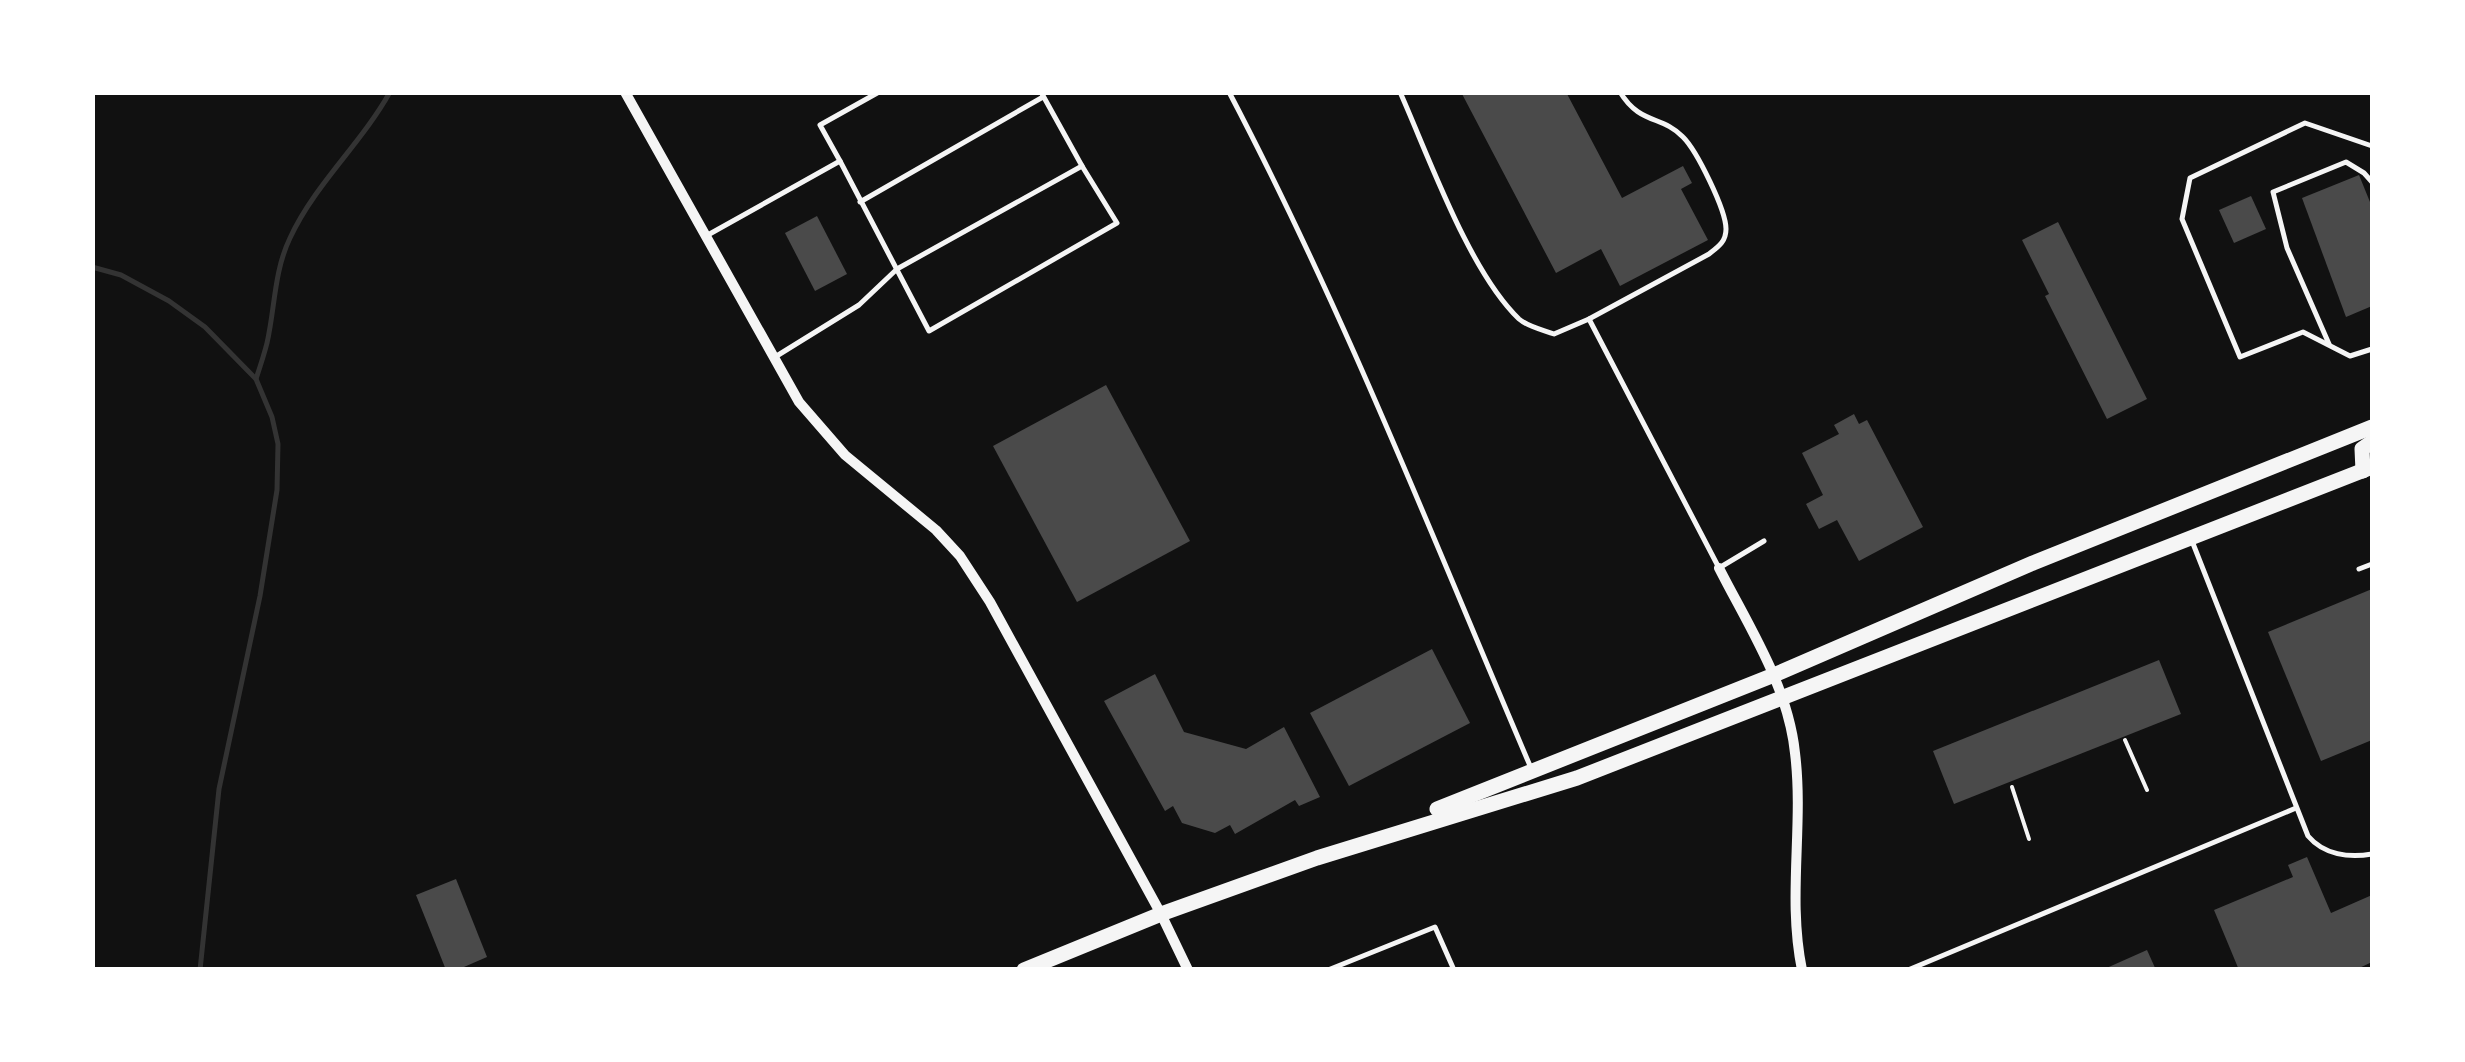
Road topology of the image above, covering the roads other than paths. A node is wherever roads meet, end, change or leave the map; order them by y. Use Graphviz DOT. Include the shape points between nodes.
graph roads {
  1 [pos="624,92"];
  2 [pos="879,92"];
  3 [pos="1229,92"];
  4 [pos="1400,92"];
  5 [pos="1620,92"];
  6 [pos="1042,95"];
  7 [pos="2372,146"];
  8 [pos="840,161"];
  9 [pos="1082,166"];
  10 [pos="2372,182"];
  11 [pos="860,202"];
  12 [pos="704,236"];
  13 [pos="898,269"];
  14 [pos="1588,320"];
  15 [pos="2330,346"];
  16 [pos="2372,348"];
  17 [pos="772,359"];
  18 [pos="2372,427"];
  19 [pos="2372,442"];
  20 [pos="2368,468"];
  21 [pos="2191,538"];
  22 [pos="1764,540"];
  23 [pos="2372,564"];
  24 [pos="1719,568"];
  25 [pos="2359,569"];
  26 [pos="1774,675"];
  27 [pos="1784,699"];
  28 [pos="1532,770"];
  29 [pos="2296,808"];
  30 [pos="2372,854"];
  31 [pos="1318,858"];
  32 [pos="1161,914"];
  33 [pos="1024,970"];
  34 [pos="1188,970"];
  35 [pos="1328,970"];
  36 [pos="1454,970"];
  37 [pos="1802,970"];
  38 [pos="1908,970"];
  1 -- 12 [label="street"];
  2 -- 8 [label="lane" via="820,126"];
  3 -- 28 [label="lane" via="1349,338"];
  4 -- 14 [label="lane" via="1497,293 1522,322 1554,334"];
  5 -- 14 [label="lane" via="1629,107 1684,138 1726,228 1724,242 1709,254"];
  6 -- 9 [label="lane"];
  6 -- 11 [label="lane"];
  7 -- 15 [label="lane" via="2305,122 2190,178 2182,219 2240,357 2303,332"];
  8 -- 11 [label="lane"];
  8 -- 12 [label="lane"];
  9 -- 13 [label="lane"];
  9 -- 13 [label="lane" via="1117,223 929,331"];
  10 -- 15 [label="lane" via="2346,162 2274,192 2287,248"];
  11 -- 13 [label="lane"];
  12 -- 17 [label="street"];
  13 -- 17 [label="lane" via="859,306"];
  14 -- 24 [label="lane"];
  15 -- 16 [label="lane" via="2350,356"];
  17 -- 32 [label="street" via="822,432 960,556"];
  18 -- 26 [label="main road"];
  19 -- 20 [label="main road" via="2362,449"];
  20 -- 21 [label="main road"];
  21 -- 27 [label="main road"];
  21 -- 29 [label="lane"];
  22 -- 24 [label="lane"];
  23 -- 25 [label="lane"];
  24 -- 26 [label="street"];
  26 -- 27 [label="street"];
  26 -- 28 [label="main road"];
  27 -- 31 [label="main road" via="1577,778"];
  27 -- 37 [label="street" via="1795,750 1794,932"];
  28 -- 31 [label="main road"];
  29 -- 30 [label="lane" via="2316,846 2350,856"];
  29 -- 38 [label="lane"];
  31 -- 32 [label="main road"];
  32 -- 33 [label="main road"];
  32 -- 34 [label="street"];
  35 -- 36 [label="lane" via="1435,927"];
}
